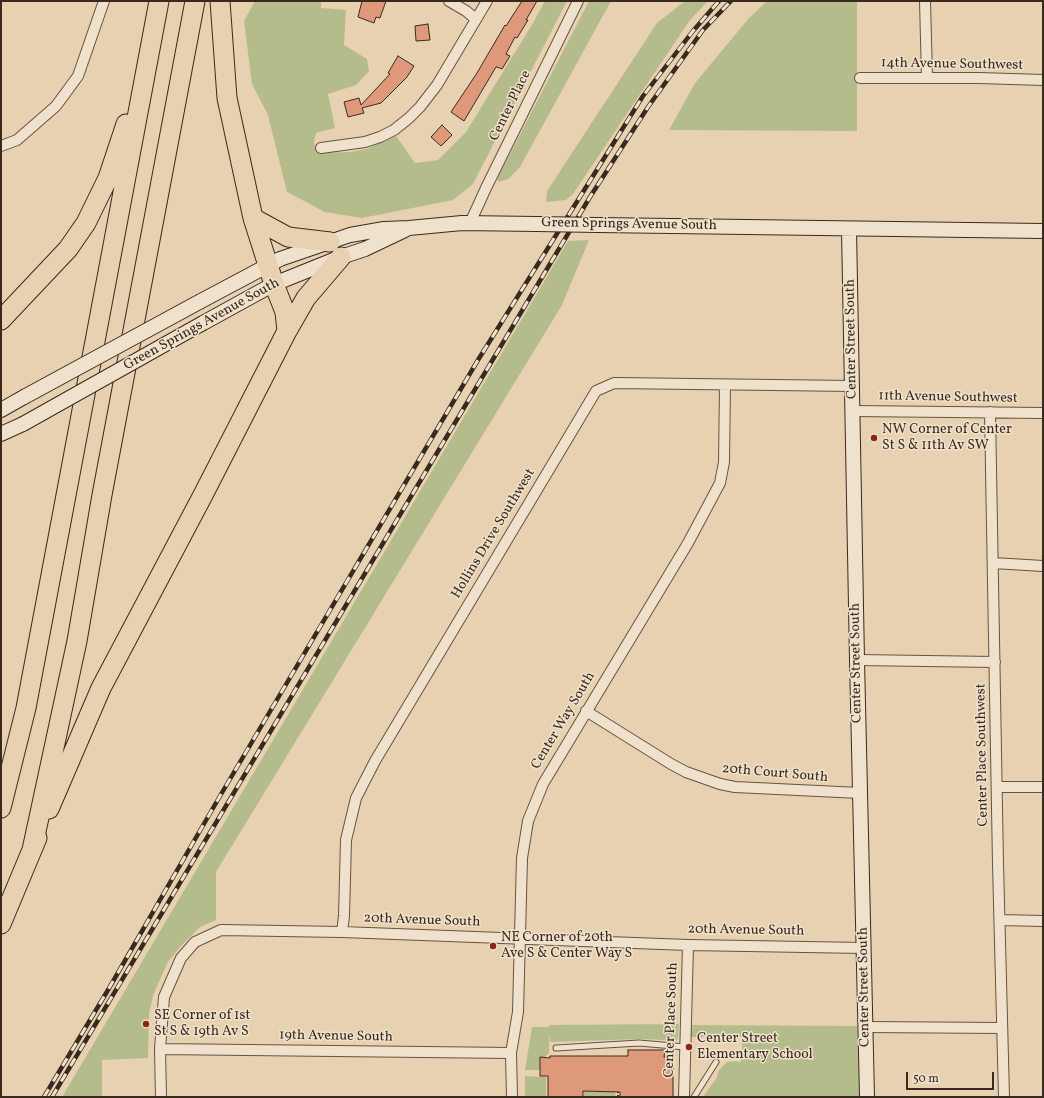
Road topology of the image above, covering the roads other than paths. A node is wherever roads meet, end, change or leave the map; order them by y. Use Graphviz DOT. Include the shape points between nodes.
graph roads {
  1 [pos="104,1"];
  2 [pos="159,1"];
  3 [pos="195,1"];
  4 [pos="220,1"];
  5 [pos="449,1"];
  6 [pos="487,1"];
  7 [pos="925,1"];
  8 [pos="578,2"];
  9 [pos="476,19"];
  10 [pos="149,54"];
  11 [pos="860,78"];
  12 [pos="927,78"];
  13 [pos="1043,80"];
  14 [pos="1,146"];
  15 [pos="321,148"];
  16 [pos="252,218"];
  17 [pos="470,223"];
  18 [pos="849,229"];
  19 [pos="1043,231"];
  20 [pos="335,249"];
  21 [pos="267,265"];
  22 [pos="274,284"];
  23 [pos="1,320"];
  24 [pos="287,331"];
  25 [pos="725,385"];
  26 [pos="853,386"];
  27 [pos="1,410"];
  28 [pos="853,411"];
  29 [pos="990,412"];
  30 [pos="1043,413"];
  31 [pos="1,434"];
  32 [pos="993,563"];
  33 [pos="1043,566"];
  34 [pos="857,660"];
  35 [pos="995,662"];
  36 [pos="586,711"];
  37 [pos="997,787"];
  38 [pos="1043,787"];
  39 [pos="860,793"];
  40 [pos="1,808"];
  41 [pos="32,850"];
  42 [pos="1000,920"];
  43 [pos="1043,920"];
  44 [pos="1,924"];
  45 [pos="342,932"];
  46 [pos="520,939"];
  47 [pos="688,945"];
  48 [pos="864,948"];
  49 [pos="866,1027"];
  50 [pos="1002,1028"];
  51 [pos="685,1047"];
  52 [pos="556,1048"];
  53 [pos="160,1049"];
  54 [pos="512,1053"];
  55 [pos="716,1062"];
  56 [pos="161,1097"];
  57 [pos="512,1097"];
  58 [pos="684,1097"];
  59 [pos="694,1097"];
  60 [pos="867,1097"];
  61 [pos="1004,1097"];
  1 -- 14 [label="street" via="78,76 56,106 17,140"];
  2 -- 10 [label="highway"];
  3 -- 41 [label="highway" via="77,641"];
  4 -- 16 [label="highway" via="227,98"];
  5 -- 9 [label="street"];
  6 -- 9 [label="street"];
  7 -- 12 [label="street"];
  8 -- 17 [label="street, Center Place"];
  9 -- 15 [label="street" via="429,97 409,118 380,137 365,142"];
  10 -- 23 [label="highway" via="108,178 86,223 68,249"];
  10 -- 40 [label="highway" via="26,708"];
  11 -- 12 [label="street, 14th Avenue Southwest"];
  12 -- 13 [label="street, 14th Avenue Southwest"];
  16 -- 20 [label="highway" via="288,238"];
  16 -- 21 [label="highway"];
  17 -- 18 [label="main road, Green Springs Avenue South, bridge"];
  17 -- 20 [label="main road, Green Springs Avenue South" via="377,230 350,235"];
  18 -- 19 [label="main road, Green Springs Avenue South"];
  18 -- 26 [label="main road, Center Street South"];
  20 -- 21 [label="main road, Green Springs Avenue South" via="280,259"];
  20 -- 22 [label="main road, Green Springs Avenue South"];
  20 -- 24 [label="highway"];
  21 -- 22 [label="highway"];
  21 -- 27 [label="main road, Green Springs Avenue South, bridge"];
  22 -- 24 [label="highway" via="285,312"];
  22 -- 31 [label="main road, Green Springs Avenue South, bridge"];
  24 -- 41 [label="highway" via="101,688"];
  25 -- 26 [label="street, Hollins Drive Southwest"];
  25 -- 36 [label="street, Center Way South" via="724,462 720,483 688,543"];
  25 -- 45 [label="street, Hollins Drive Southwest" via="614,383 596,391 375,761 356,798 346,840"];
  26 -- 28 [label="main road, Center Street South"];
  28 -- 29 [label="street, 11th Avenue Southwest"];
  28 -- 34 [label="main road, Center Street South"];
  29 -- 30 [label="street, 11th Avenue Southwest"];
  29 -- 32 [label="street, Center Place Southwest"];
  32 -- 33 [label="street"];
  32 -- 35 [label="street, Center Place Southwest"];
  34 -- 35 [label="street"];
  34 -- 39 [label="main road, Center Street South"];
  35 -- 37 [label="street, Center Place Southwest"];
  36 -- 39 [label="street, 20th Court South" via="676,767 720,784 735,787"];
  36 -- 46 [label="street, Center Way South" via="543,784 528,821 522,858"];
  37 -- 38 [label="street"];
  37 -- 42 [label="street, Center Place Southwest"];
  39 -- 48 [label="main road, Center Street South"];
  41 -- 44 [label="highway"];
  42 -- 43 [label="street"];
  42 -- 50 [label="street, Center Place Southwest"];
  45 -- 46 [label="street, 20th Avenue South"];
  45 -- 53 [label="street, 20th Avenue South" via="221,930 195,942 181,958 164,997"];
  46 -- 47 [label="street, 20th Avenue South"];
  46 -- 54 [label="street, Center Way South" via="518,1012"];
  47 -- 48 [label="street, 20th Avenue South"];
  47 -- 51 [label="street, Center Place South"];
  48 -- 49 [label="main road, Center Street South"];
  49 -- 50 [label="street"];
  49 -- 60 [label="main road, Center Street South"];
  50 -- 61 [label="street, Center Place Southwest"];
  51 -- 52 [label="lane" via="639,1043"];
  51 -- 58 [label="street, Center Place South"];
  53 -- 54 [label="street, 19th Avenue South"];
  53 -- 56 [label="street, 20th Avenue South"];
  54 -- 57 [label="street, Center Way South"];
  55 -- 59 [label="lane"];
}
